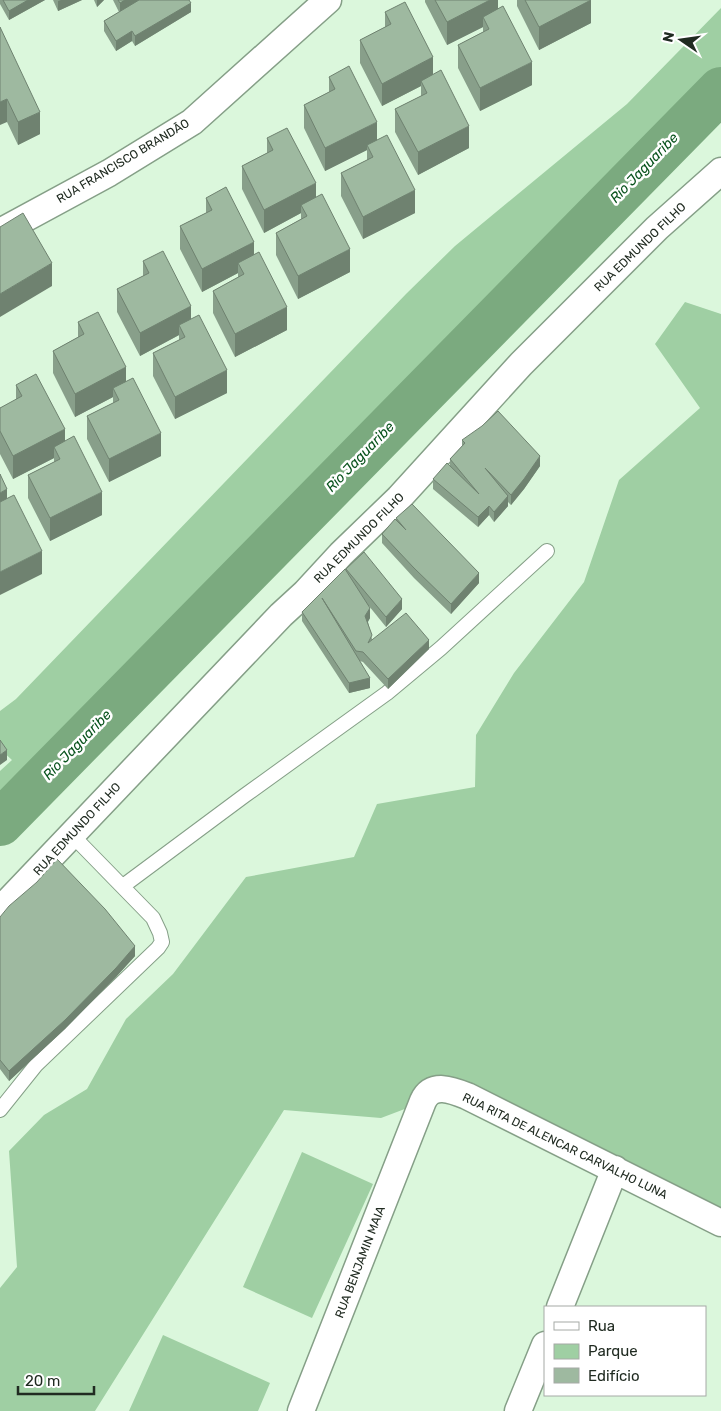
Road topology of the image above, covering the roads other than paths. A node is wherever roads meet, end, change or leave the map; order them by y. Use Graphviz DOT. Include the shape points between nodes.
graph roads {
  1 [pos="328,0"];
  2 [pos="721,171"];
  3 [pos="0,232"];
  4 [pos="547,551"];
  5 [pos="72,835"];
  6 [pos="123,886"];
  7 [pos="0,910"];
  8 [pos="0,1110"];
  9 [pos="418,1113"];
  10 [pos="614,1169"];
  11 [pos="721,1223"];
  12 [pos="560,1306"];
  13 [pos="544,1347"];
  14 [pos="301,1411"];
  15 [pos="518,1411"];
  1 -- 3 [label="street, RUA FRANCISCO BRANDÃO" via="192,122"];
  2 -- 5 [label="street, RUA EDMUNDO FILHO" via="657,228 521,364 399,498 340,554"];
  4 -- 6 [label="lane" via="387,693"];
  5 -- 6 [label="lane"];
  5 -- 7 [label="street, RUA EDMUNDO FILHO"];
  6 -- 8 [label="lane" via="152,918 162,942 36,1065"];
  9 -- 10 [label="street, RUA RITA DE ALENCAR CARVALHO LUNA" via="428,1093 451,1090"];
  9 -- 14 [label="street, RUA BENJAMIN MAIA"];
  10 -- 11 [label="street, RUA RITA DE ALENCAR CARVALHO LUNA"];
  10 -- 12 [label="street"];
  13 -- 15 [label="street"];
}
